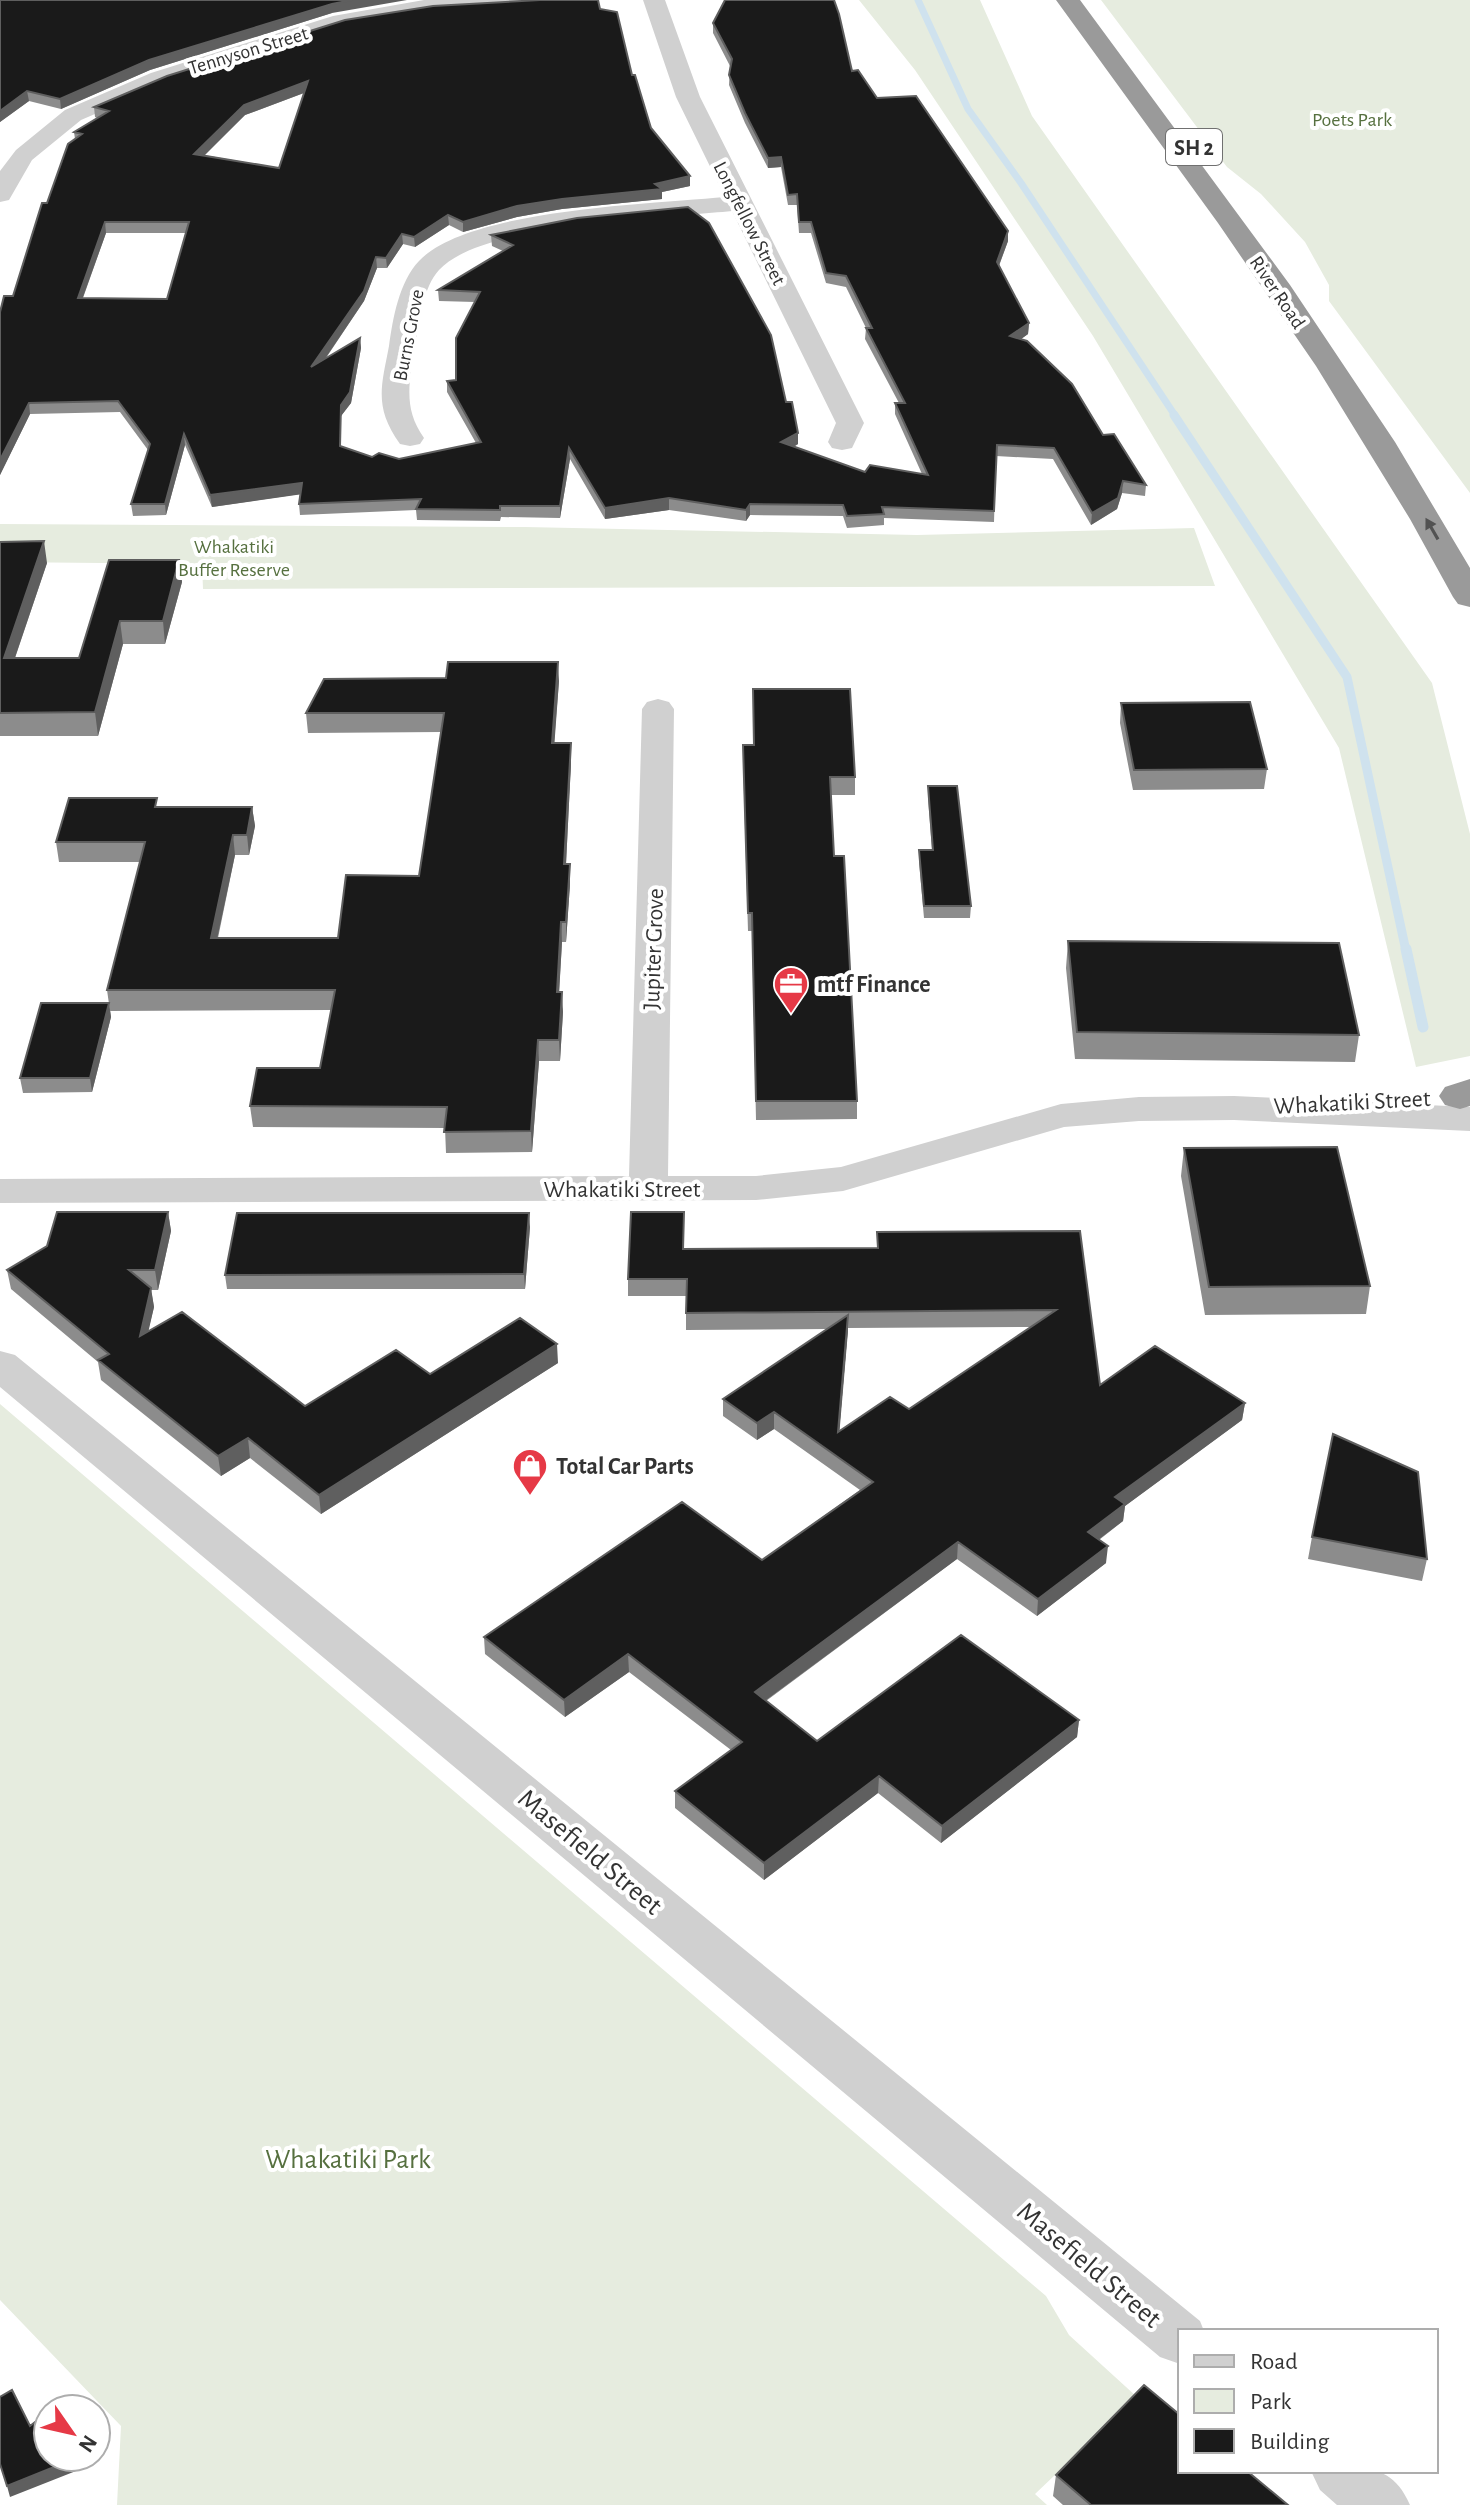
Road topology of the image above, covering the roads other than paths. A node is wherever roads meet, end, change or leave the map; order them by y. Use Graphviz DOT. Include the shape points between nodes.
graph roads {
  1 [pos="539,0"];
  2 [pos="654,0"];
  3 [pos="1068,0"];
  4 [pos="1084,0"];
  5 [pos="0,195"];
  6 [pos="740,203"];
  7 [pos="410,438"];
  8 [pos="842,442"];
  9 [pos="1462,524"];
  10 [pos="1470,597"];
  11 [pos="658,709"];
  12 [pos="1467,1101"];
  13 [pos="648,1188"];
  14 [pos="0,1191"];
  15 [pos="0,1365"];
  16 [pos="1178,2337"];
  17 [pos="1342,2473"];
  18 [pos="1381,2505"];
  1 -- 5 [label="street, Tennyson Street" via="433,5 341,21 159,78 73,115 24,155"];
  2 -- 6 [label="street, Longfellow Street" via="688,97"];
  10 -- 3 [label="highway, River Road / SH 2, one-way" via="1332,371"];
  4 -- 9 [label="highway, River Road / SH 2" via="1228,198 1306,293"];
  6 -- 7 [label="street, Burns Grove" via="502,230 449,251 427,266 415,284 398,373 397,417"];
  6 -- 8 [label="street, Longfellow Street" via="850,423"];
  11 -- 13 [label="street, Jupiter Grove"];
  12 -- 13 [label="street, Whakatiki Street" via="1139,1109 1061,1116 822,1183"];
  13 -- 14 [label="street, Whakatiki Street"];
  15 -- 16 [label="street, Masefield Street"];
  17 -- 18 [label="street"];
}
